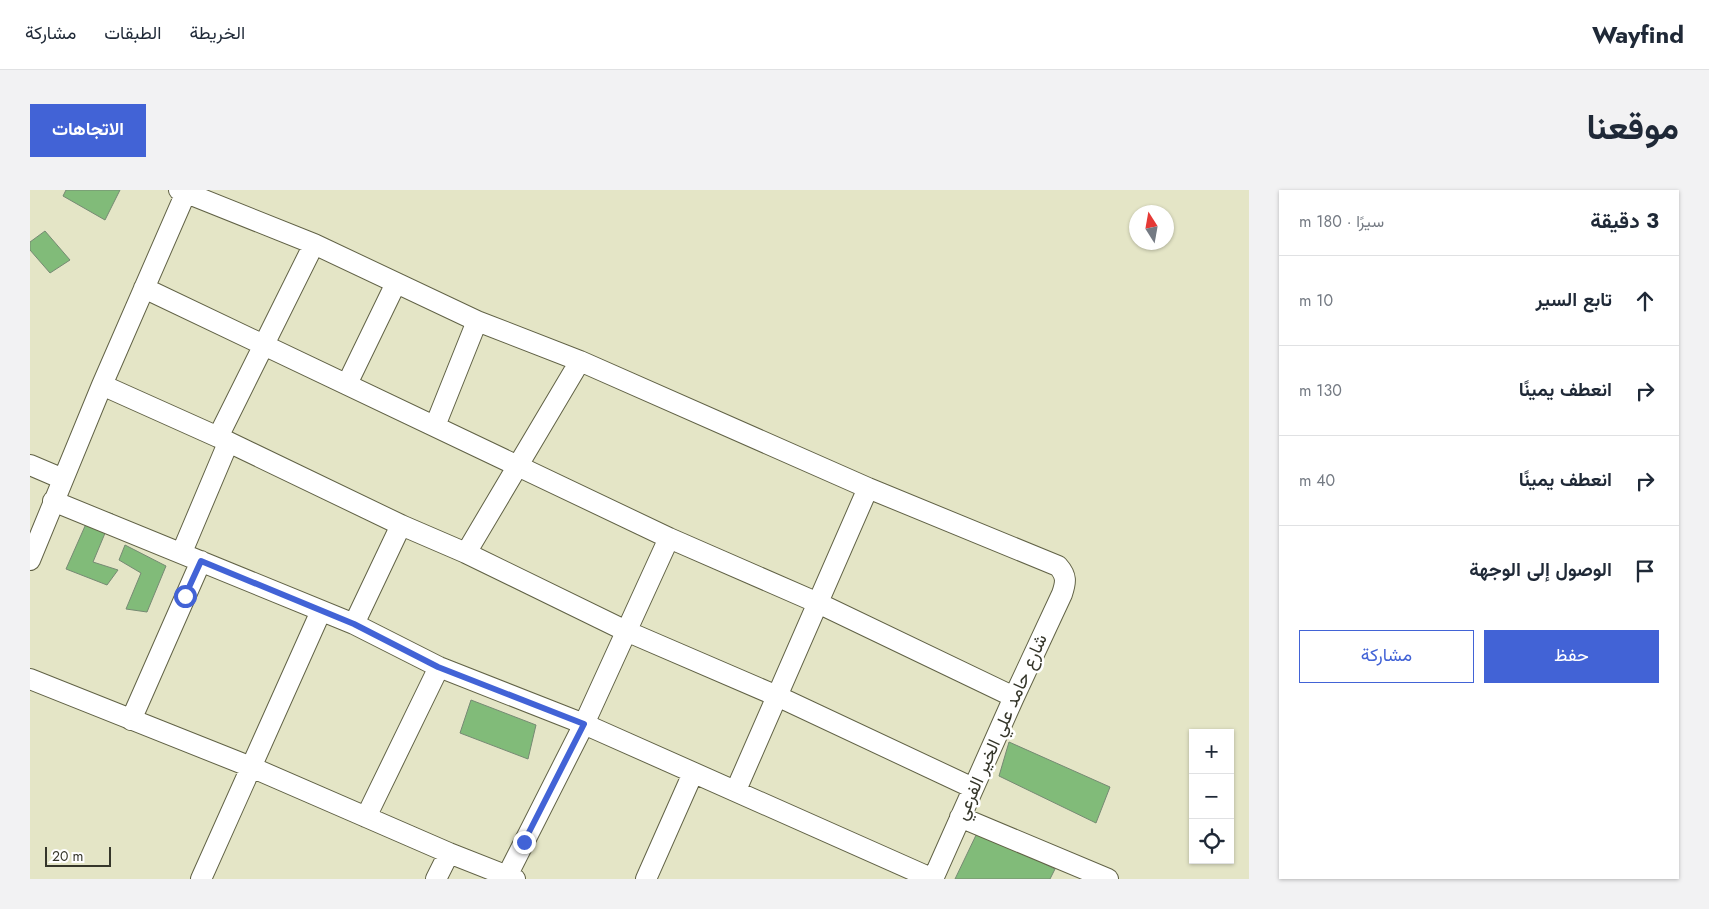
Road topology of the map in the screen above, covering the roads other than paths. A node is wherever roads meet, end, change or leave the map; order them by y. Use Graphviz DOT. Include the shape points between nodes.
graph roads {
  1 [pos="184,191"];
  2 [pos="314,244"];
  3 [pos="396,283"];
  4 [pos="144,288"];
  5 [pos="478,321"];
  6 [pos="265,345"];
  7 [pos="580,361"];
  8 [pos="347,384"];
  9 [pos="102,385"];
  10 [pos="435,426"];
  11 [pos="223,440"];
  12 [pos="30,465"];
  13 [pos="517,465"];
  14 [pos="63,479"];
  15 [pos="868,488"];
  16 [pos="53,501"];
  17 [pos="402,525"];
  18 [pos="669,538"];
  19 [pos="182,552"];
  20 [pos="466,553"];
  21 [pos="30,560"];
  22 [pos="201,561"];
  23 [pos="818,604"];
  24 [pos="321,611"];
  25 [pos="354,624"];
  26 [pos="626,631"];
  27 [pos="438,667"];
  28 [pos="30,679"];
  29 [pos="777,696"];
  30 [pos="1014,697"];
  31 [pos="131,720"];
  32 [pos="584,724"];
  33 [pos="251,767"];
  34 [pos="693,773"];
  35 [pos="973,788"];
  36 [pos="736,790"];
  37 [pos="366,817"];
  38 [pos="960,817"];
  39 [pos="449,853"];
  40 [pos="511,877"];
  41 [pos="201,879"];
  42 [pos="436,879"];
  43 [pos="646,879"];
  44 [pos="933,879"];
  45 [pos="1108,879"];
  1 -- 2 [label="street"];
  1 -- 4 [label="street"];
  2 -- 3 [label="street"];
  2 -- 6 [label="street"];
  3 -- 5 [label="street"];
  3 -- 8 [label="street"];
  4 -- 6 [label="street"];
  4 -- 9 [label="street"];
  5 -- 7 [label="street"];
  5 -- 10 [label="street"];
  6 -- 8 [label="street"];
  6 -- 11 [label="street"];
  7 -- 13 [label="street"];
  7 -- 15 [label="street"];
  8 -- 10 [label="street"];
  9 -- 11 [label="street"];
  9 -- 14 [label="street"];
  10 -- 13 [label="street"];
  11 -- 17 [label="street"];
  11 -- 19 [label="street"];
  12 -- 14 [label="street"];
  13 -- 18 [label="street"];
  13 -- 20 [label="street"];
  14 -- 16 [label="street"];
  15 -- 23 [label="street"];
  15 -- 30 [label="street, شارع حامد علي الخير الفرعي" via="1058,566 1065,574 1062,594"];
  16 -- 19 [label="street"];
  16 -- 21 [label="street"];
  17 -- 20 [label="street"];
  17 -- 25 [label="street"];
  18 -- 23 [label="street"];
  18 -- 26 [label="street"];
  19 -- 22 [label="street"];
  20 -- 26 [label="street"];
  22 -- 24 [label="street"];
  22 -- 31 [label="street"];
  23 -- 29 [label="street"];
  23 -- 30 [label="street"];
  24 -- 25 [label="street"];
  24 -- 33 [label="street"];
  25 -- 27 [label="street"];
  26 -- 29 [label="street"];
  26 -- 32 [label="street"];
  27 -- 32 [label="street"];
  27 -- 37 [label="street"];
  28 -- 31 [label="street"];
  29 -- 35 [label="street"];
  29 -- 36 [label="street"];
  30 -- 35 [label="street, شارع حامد علي الخير الفرعي"];
  31 -- 33 [label="street"];
  32 -- 34 [label="street"];
  32 -- 40 [label="street"];
  33 -- 37 [label="street"];
  33 -- 41 [label="street"];
  34 -- 36 [label="street"];
  34 -- 43 [label="street"];
  35 -- 38 [label="street, شارع حامد علي الخير الفرعي"];
  36 -- 44 [label="street"];
  37 -- 39 [label="street"];
  38 -- 44 [label="street, شارع حامد علي الخير الفرعي"];
  38 -- 45 [label="street"];
  39 -- 40 [label="street"];
  39 -- 42 [label="street"];
}
